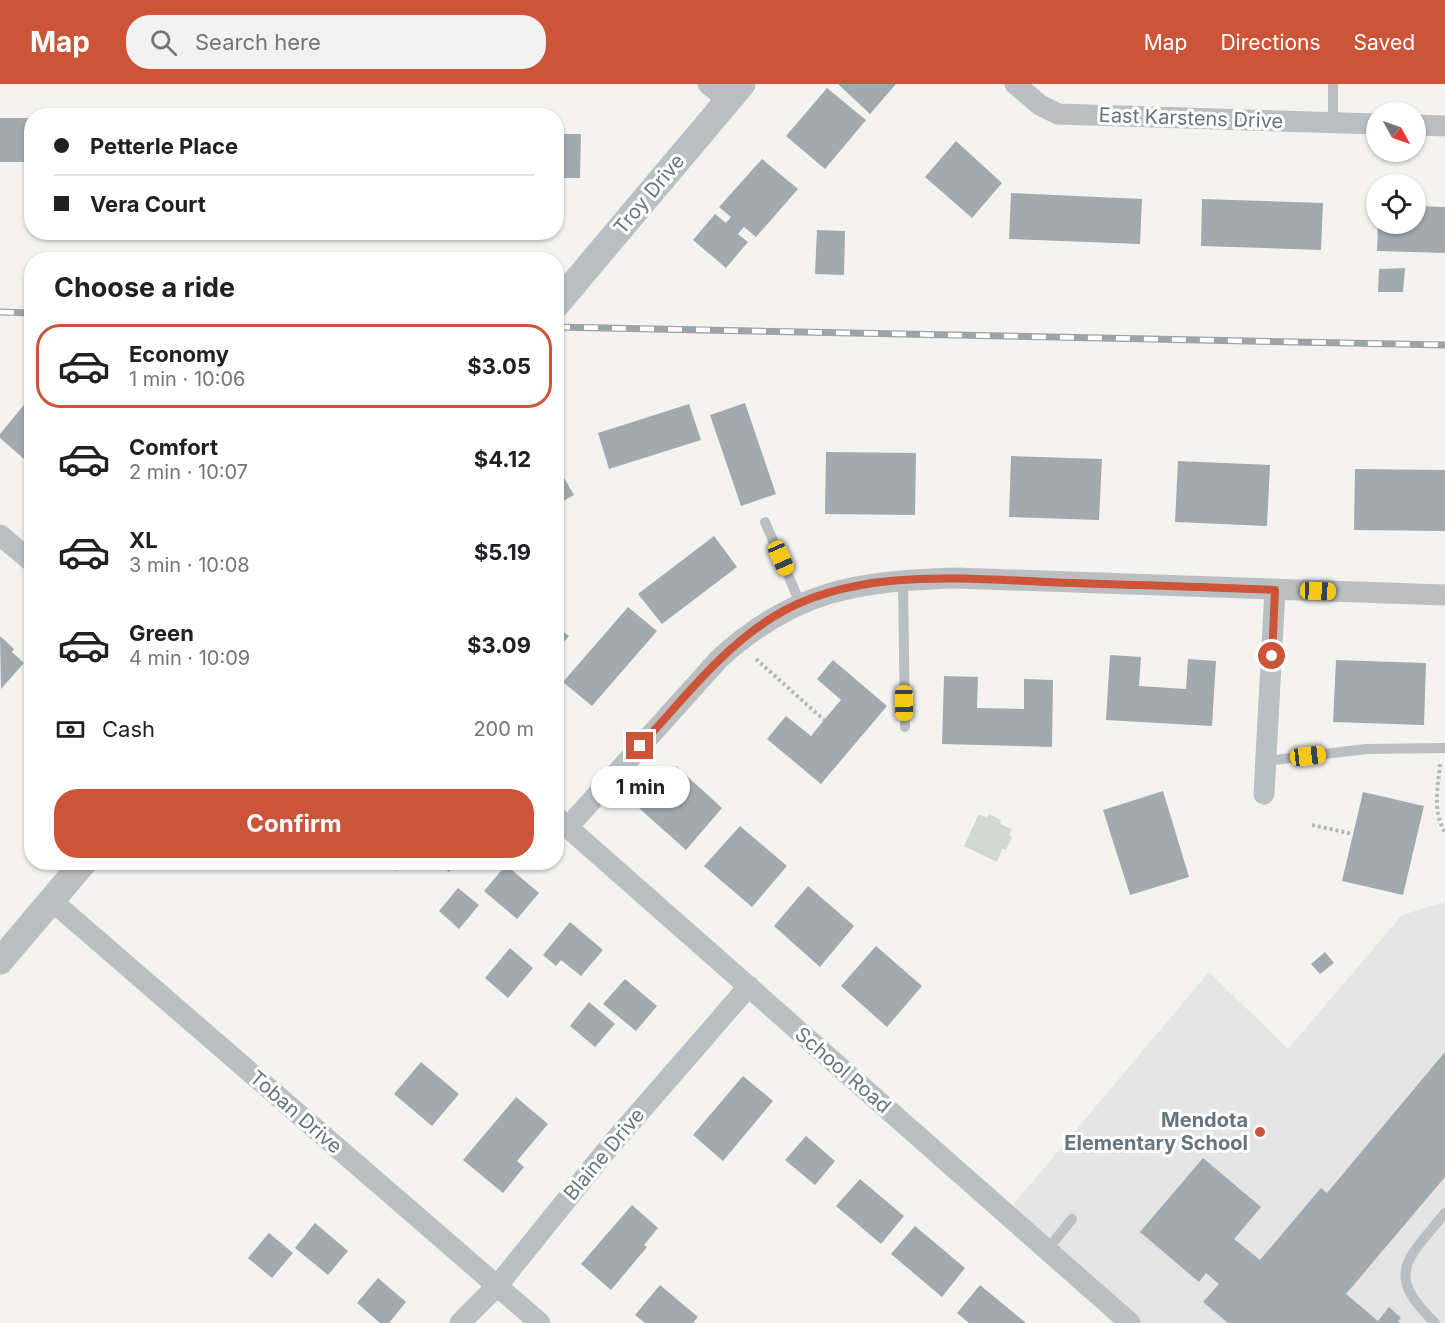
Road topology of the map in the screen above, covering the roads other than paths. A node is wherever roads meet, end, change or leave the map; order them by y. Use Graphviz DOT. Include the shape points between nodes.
graph roads {
  1 [pos="1015,84"];
  2 [pos="1334,84"];
  3 [pos="726,89"];
  4 [pos="1333,122"];
  5 [pos="1366,124"];
  6 [pos="1426,125"];
  7 [pos="1445,126"];
  8 [pos="564,294"];
  9 [pos="765,522"];
  10 [pos="0,536"];
  11 [pos="24,556"];
  12 [pos="903,580"];
  13 [pos="1275,590"];
  14 [pos="1445,595"];
  15 [pos="801,604"];
  16 [pos="905,727"];
  17 [pos="1444,748"];
  18 [pos="1266,761"];
  19 [pos="1264,794"];
  20 [pos="564,820"];
  21 [pos="564,824"];
  22 [pos="77,870"];
  23 [pos="51,900"];
  24 [pos="0,961"];
  25 [pos="749,986"];
  26 [pos="1445,1213"];
  27 [pos="1072,1219"];
  28 [pos="1047,1250"];
  29 [pos="497,1286"];
  30 [pos="460,1323"];
  31 [pos="540,1323"];
  32 [pos="1130,1323"];
  33 [pos="1435,1323"];
  1 -- 4 [label="street, East Karstens Drive" via="1058,114"];
  2 -- 4 [label="lane"];
  3 -- 8 [label="street, Troy Drive"];
  4 -- 5 [label="street, East Karstens Drive"];
  6 -- 7 [label="street"];
  9 -- 15 [label="lane"];
  10 -- 11 [label="street"];
  12 -- 13 [label="street"];
  12 -- 15 [label="street" via="855,586"];
  12 -- 16 [label="lane"];
  13 -- 14 [label="street"];
  13 -- 18 [label="street"];
  15 -- 20 [label="street" via="767,621 719,659"];
  17 -- 18 [label="lane" via="1366,749"];
  18 -- 19 [label="street"];
  21 -- 25 [label="street, School Road"];
  22 -- 23 [label="street"];
  23 -- 24 [label="street"];
  23 -- 29 [label="street, Toban Drive"];
  25 -- 28 [label="street, School Road"];
  25 -- 29 [label="street, Blaine Drive" via="603,1154"];
  26 -- 33 [label="lane" via="1411,1255 1405,1276 1410,1297"];
  27 -- 28 [label="lane"];
  28 -- 32 [label="street, School Road"];
  29 -- 30 [label="street, Blaine Drive"];
  29 -- 31 [label="street, Toban Drive"];
}
